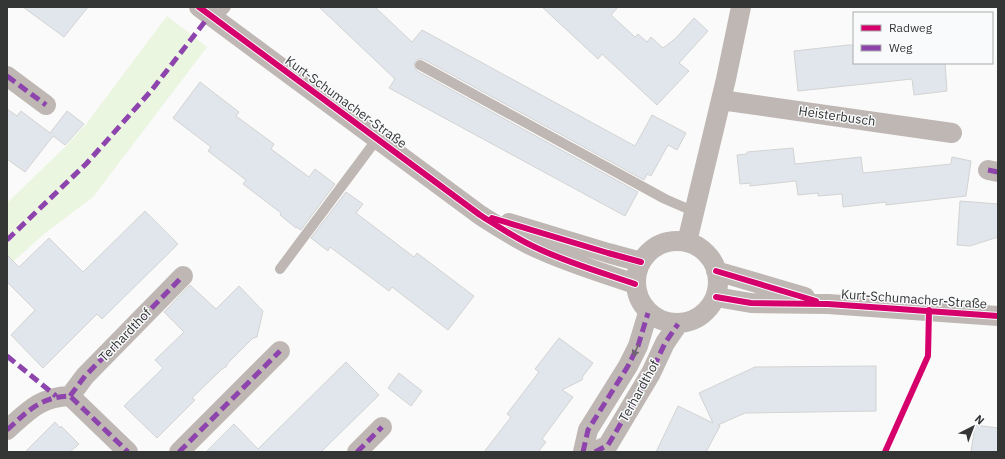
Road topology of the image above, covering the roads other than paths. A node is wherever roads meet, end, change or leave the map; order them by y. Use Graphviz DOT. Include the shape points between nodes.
graph roads {
  1 [pos="199,7"];
  2 [pos="741,7"];
  3 [pos="221,13"];
  4 [pos="420,64"];
  5 [pos="7,76"];
  6 [pos="721,100"];
  7 [pos="46,105"];
  8 [pos="952,133"];
  9 [pos="377,139"];
  10 [pos="694,212"];
  11 [pos="480,215"];
  12 [pos="687,242"];
  13 [pos="641,262"];
  14 [pos="280,269"];
  15 [pos="716,271"];
  16 [pos="182,276"];
  17 [pos="635,284"];
  18 [pos="716,297"];
  19 [pos="828,304"];
  20 [pos="648,313"];
  21 [pos="998,316"];
  22 [pos="678,324"];
  23 [pos="280,351"];
  24 [pos="70,396"];
  25 [pos="382,427"];
  26 [pos="7,430"];
  27 [pos="128,452"];
  28 [pos="179,452"];
  29 [pos="357,452"];
  30 [pos="583,452"];
  31 [pos="595,452"];
  1 -- 3 [label="street, Kurt-Schumacher-Straße"];
  2 -- 6 [label="street"];
  3 -- 9 [label="street, Kurt-Schumacher-Straße"];
  4 -- 10 [label="lane" via="665,199"];
  5 -- 7 [label="street"];
  6 -- 8 [label="street, Heisterbusch"];
  6 -- 10 [label="street"];
  9 -- 11 [label="street, Kurt-Schumacher-Straße"];
  9 -- 14 [label="lane"];
  10 -- 12 [label="street"];
  11 -- 13 [label="street, Kurt-Schumacher-Straße"];
  11 -- 17 [label="street, Kurt-Schumacher-Straße" via="539,250"];
  12 -- 13 [label="street" via="675,240 659,244 646,254"];
  12 -- 15 [label="street" via="705,252 715,265"];
  13 -- 17 [label="street"];
  15 -- 18 [label="street" via="719,281"];
  15 -- 19 [label="street, Kurt-Schumacher-Straße"];
  16 -- 24 [label="street, Terhardthof" via="84,376"];
  17 -- 20 [label="street" via="639,300"];
  18 -- 19 [label="street, Kurt-Schumacher-Straße" via="751,303"];
  18 -- 22 [label="street" via="708,311 694,320"];
  19 -- 21 [label="street, Kurt-Schumacher-Straße"];
  20 -- 22 [label="street" via="662,322"];
  20 -- 30 [label="street, Terhardthof, one-way" via="638,346 588,430"];
  22 -- 31 [label="street, Terhardthof" via="608,445"];
  23 -- 28 [label="street"];
  24 -- 26 [label="street" via="56,396 34,406"];
  24 -- 27 [label="street"];
  25 -- 29 [label="street"];
}
